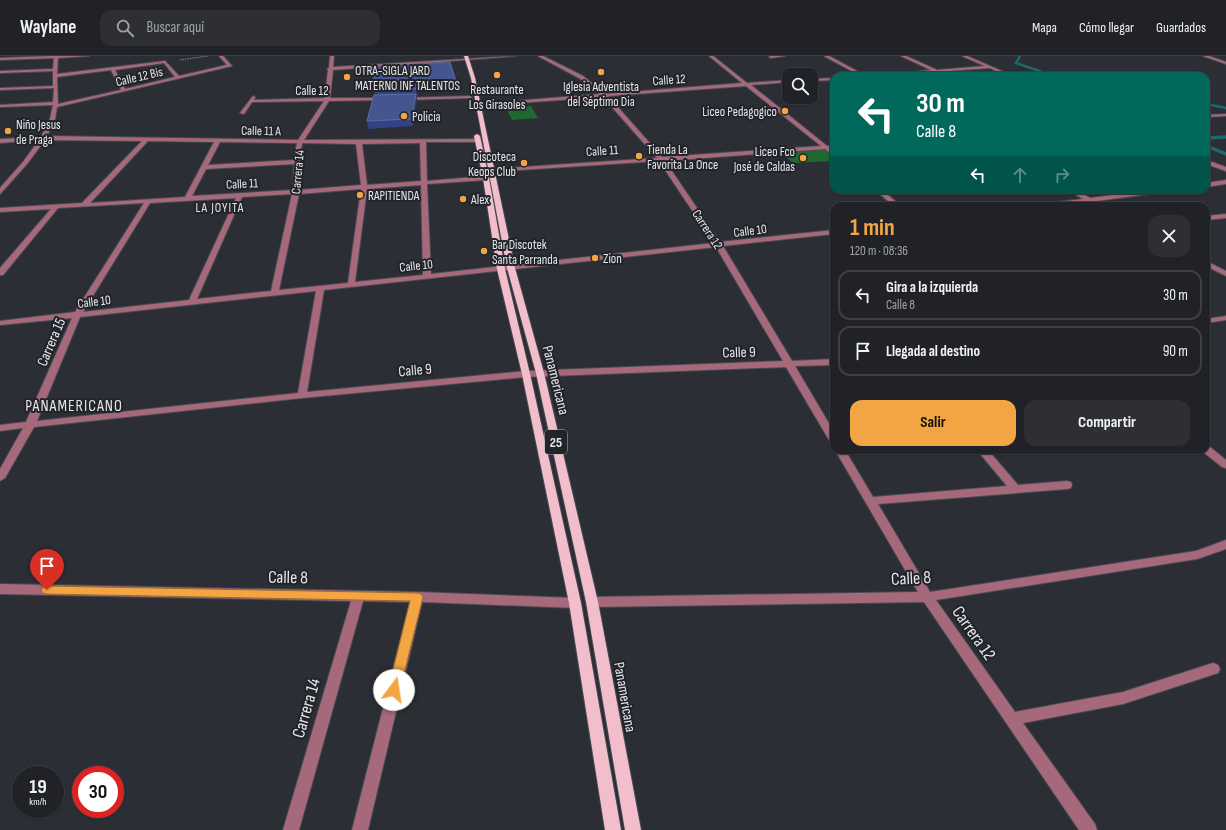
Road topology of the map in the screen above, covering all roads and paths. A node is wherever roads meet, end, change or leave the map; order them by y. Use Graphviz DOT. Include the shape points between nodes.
graph roads {
  1 [pos="87,56"];
  2 [pos="209,56"];
  3 [pos="221,56"];
  4 [pos="332,56"];
  5 [pos="514,56"];
  6 [pos="540,56"];
  7 [pos="711,56"];
  8 [pos="783,56"];
  9 [pos="826,56"];
  10 [pos="903,56"];
  11 [pos="964,56"];
  12 [pos="1205,56"];
  13 [pos="57,57"];
  14 [pos="466,57"];
  15 [pos="770,57"];
  16 [pos="0,60"];
  17 [pos="165,62"];
  18 [pos="1226,63"];
  19 [pos="991,67"];
  20 [pos="112,68"];
  21 [pos="329,68"];
  22 [pos="936,71"];
  23 [pos="0,72"];
  24 [pos="856,72"];
  25 [pos="924,72"];
  26 [pos="1002,72"];
  27 [pos="54,73"];
  28 [pos="178,78"];
  29 [pos="830,79"];
  30 [pos="818,80"];
  31 [pos="782,82"];
  32 [pos="747,84"];
  33 [pos="56,87"];
  34 [pos="0,89"];
  35 [pos="123,90"];
  36 [pos="604,95"];
  37 [pos="255,96"];
  38 [pos="470,97"];
  39 [pos="391,99"];
  40 [pos="399,99"];
  41 [pos="250,101"];
  42 [pos="327,101"];
  43 [pos="55,104"];
  44 [pos="478,105"];
  45 [pos="0,106"];
  46 [pos="242,114"];
  47 [pos="1226,114"];
  48 [pos="1210,116"];
  49 [pos="44,138"];
  50 [pos="147,139"];
  51 [pos="218,140"];
  52 [pos="477,140"];
  53 [pos="0,141"];
  54 [pos="300,141"];
  55 [pos="423,141"];
  56 [pos="359,142"];
  57 [pos="830,146"];
  58 [pos="826,147"];
  59 [pos="830,150"];
  60 [pos="660,158"];
  61 [pos="297,162"];
  62 [pos="1210,163"];
  63 [pos="204,168"];
  64 [pos="1226,169"];
  65 [pos="489,175"];
  66 [pos="424,182"];
  67 [pos="1226,182"];
  68 [pos="1210,184"];
  69 [pos="364,187"];
  70 [pos="0,192"];
  71 [pos="296,192"];
  72 [pos="883,194"];
  73 [pos="1078,194"];
  74 [pos="1135,194"];
  75 [pos="240,195"];
  76 [pos="188,198"];
  77 [pos="1089,200"];
  78 [pos="148,201"];
  79 [pos="893,202"];
  80 [pos="1073,202"];
  81 [pos="1093,202"];
  82 [pos="84,205"];
  83 [pos="56,207"];
  84 [pos="0,210"];
  85 [pos="1226,216"];
  86 [pos="1210,218"];
  87 [pos="830,232"];
  88 [pos="719,246"];
  89 [pos="1210,266"];
  90 [pos="511,268"];
  91 [pos="501,269"];
  92 [pos="0,273"];
  93 [pos="1226,274"];
  94 [pos="427,276"];
  95 [pos="351,285"];
  96 [pos="320,289"];
  97 [pos="274,294"];
  98 [pos="192,302"];
  99 [pos="78,315"];
  100 [pos="1226,318"];
  101 [pos="1210,320"];
  102 [pos="0,323"];
  103 [pos="830,362"];
  104 [pos="789,364"];
  105 [pos="540,373"];
  106 [pos="526,374"];
  107 [pos="302,395"];
  108 [pos="30,426"];
  109 [pos="0,428"];
  110 [pos="830,433"];
  111 [pos="1210,452"];
  112 [pos="842,454"];
  113 [pos="985,454"];
  114 [pos="1226,465"];
  115 [pos="0,478"];
  116 [pos="1067,485"];
  117 [pos="1016,489"];
  118 [pos="870,500"];
  119 [pos="1226,544"];
  120 [pos="0,589"];
  121 [pos="358,597"];
  122 [pos="417,597"];
  123 [pos="927,597"];
  124 [pos="592,602"];
  125 [pos="575,603"];
  126 [pos="1213,669"];
  127 [pos="1012,719"];
  128 [pos="291,830"];
  129 [pos="360,830"];
  130 [pos="612,830"];
  131 [pos="634,830"];
  132 [pos="1089,830"];
  1 -- 13 [label="street"];
  2 -- 17 [label="path"];
  3 -- 28 [label="street, Calle 12 Bis" via="230,65 228,67"];
  4 -- 21 [label="street"];
  5 -- 14 [label="street"];
  6 -- 36 [label="street, Carrera 12" via="582,77"];
  7 -- 32 [label="street"];
  8 -- 15 [label="street"];
  9 -- 24 [label="street"];
  10 -- 22 [label="street"];
  11 -- 19 [label="street"];
  12 -- 18 [label="street"];
  13 -- 16 [label="street"];
  13 -- 27 [label="street"];
  14 -- 21 [label="street"];
  14 -- 38 [label="main road, Panamericana / 25"];
  14 -- 44 [label="main road, Panamericana / 25"];
  17 -- 20 [label="street"];
  17 -- 28 [label="street"];
  19 -- 22 [label="street"];
  19 -- 26 [label="street"];
  20 -- 27 [label="street"];
  20 -- 35 [label="street"];
  21 -- 42 [label="street"];
  22 -- 25 [label="street"];
  23 -- 27 [label="street"];
  27 -- 33 [label="street"];
  28 -- 35 [label="street, Calle 12 Bis"];
  29 -- 30 [label="street"];
  31 -- 32 [label="street, Calle 12"];
  32 -- 36 [label="street, Calle 12"];
  32 -- 58 [label="street"];
  33 -- 34 [label="street"];
  33 -- 43 [label="street"];
  35 -- 43 [label="street, Calle 12 Bis"];
  36 -- 44 [label="street, Calle 12"];
  36 -- 60 [label="street, Carrera 12"];
  37 -- 41 [label="street"];
  38 -- 40 [label="street"];
  38 -- 52 [label="main road, Panamericana / 25"];
  39 -- 42 [label="street, Calle 12"];
  41 -- 42 [label="street, Calle 12"];
  41 -- 46 [label="street"];
  42 -- 54 [label="street, Carrera 14"];
  43 -- 45 [label="street"];
  43 -- 49 [label="street"];
  44 -- 65 [label="main road, Panamericana / 25"];
  47 -- 48 [label="street"];
  49 -- 50 [label="street, Calle 11 A"];
  49 -- 53 [label="street, Calle 11 A"];
  49 -- 70 [label="street"];
  50 -- 51 [label="street, Calle 11 A"];
  50 -- 82 [label="street"];
  51 -- 54 [label="street, Calle 11 A"];
  51 -- 63 [label="street"];
  52 -- 55 [label="street, Calle 11 A"];
  52 -- 65 [label="main road, Panamericana / 25"];
  54 -- 56 [label="street, Calle 11 A"];
  54 -- 61 [label="street, Carrera 14"];
  55 -- 56 [label="street, Calle 11 A"];
  55 -- 66 [label="street"];
  56 -- 69 [label="street"];
  57 -- 58 [label="street, Calle 11"];
  58 -- 59 [label="street"];
  58 -- 60 [label="street, Calle 11"];
  60 -- 65 [label="street, Calle 11"];
  60 -- 88 [label="street, Carrera 12"];
  61 -- 63 [label="street"];
  61 -- 71 [label="street, Carrera 14"];
  62 -- 64 [label="street"];
  63 -- 76 [label="street"];
  65 -- 66 [label="street, Calle 11"];
  65 -- 90 [label="main road, Panamericana / 25"];
  65 -- 91 [label="main road, Panamericana / 25"];
  66 -- 69 [label="street, Calle 11"];
  66 -- 94 [label="street"];
  67 -- 68 [label="street"];
  69 -- 71 [label="street, Calle 11"];
  69 -- 95 [label="street"];
  71 -- 75 [label="street, Calle 11"];
  71 -- 97 [label="street, Carrera 14"];
  72 -- 79 [label="street"];
  73 -- 77 [label="street"];
  74 -- 77 [label="street"];
  75 -- 76 [label="street, Calle 11"];
  75 -- 98 [label="street"];
  76 -- 78 [label="street, Calle 11"];
  77 -- 80 [label="street"];
  77 -- 81 [label="street"];
  78 -- 82 [label="street, Calle 11"];
  78 -- 99 [label="street, Carrera 15"];
  82 -- 83 [label="street, Calle 11"];
  83 -- 84 [label="street, Calle 11"];
  83 -- 92 [label="street"];
  85 -- 86 [label="street"];
  87 -- 88 [label="street, Calle 10"];
  88 -- 90 [label="street, Calle 10"];
  88 -- 104 [label="street, Carrera 12"];
  89 -- 93 [label="street"];
  90 -- 91 [label="street, Calle 10"];
  90 -- 105 [label="main road, Panamericana / 25"];
  91 -- 94 [label="street, Calle 10"];
  91 -- 106 [label="main road, Panamericana / 25"];
  94 -- 95 [label="street, Calle 10"];
  95 -- 96 [label="street, Calle 10"];
  96 -- 97 [label="street, Calle 10"];
  96 -- 107 [label="street"];
  97 -- 98 [label="street, Calle 10"];
  98 -- 99 [label="street, Calle 10"];
  99 -- 102 [label="street, Calle 10"];
  99 -- 108 [label="street, Carrera 15"];
  100 -- 101 [label="street"];
  103 -- 104 [label="street, Calle 9"];
  104 -- 105 [label="street, Calle 9"];
  104 -- 110 [label="street, Carrera 12"];
  105 -- 106 [label="street, Calle 9"];
  105 -- 124 [label="main road, Panamericana / 25"];
  106 -- 107 [label="street, Calle 9"];
  106 -- 125 [label="main road, Panamericana / 25"];
  107 -- 108 [label="street, Calle 9"];
  108 -- 109 [label="street, Calle 9"];
  108 -- 115 [label="street, Carrera 15"];
  111 -- 114 [label="street"];
  112 -- 118 [label="street, Carrera 12"];
  113 -- 117 [label="street"];
  116 -- 117 [label="street"];
  117 -- 118 [label="street"];
  118 -- 123 [label="street, Carrera 12"];
  119 -- 123 [label="street, Calle 8" via="1197,555"];
  120 -- 121 [label="street, Calle 8"];
  121 -- 122 [label="street, Calle 8"];
  121 -- 128 [label="street, Carrera 14"];
  122 -- 125 [label="street, Calle 8"];
  122 -- 129 [label="street"];
  123 -- 124 [label="street, Calle 8"];
  123 -- 127 [label="street, Carrera 12"];
  124 -- 131 [label="main road, Panamericana / 25"];
  125 -- 130 [label="main road, Panamericana / 25"];
  126 -- 127 [label="street" via="1123,698"];
  127 -- 132 [label="street, Carrera 12"];
}
